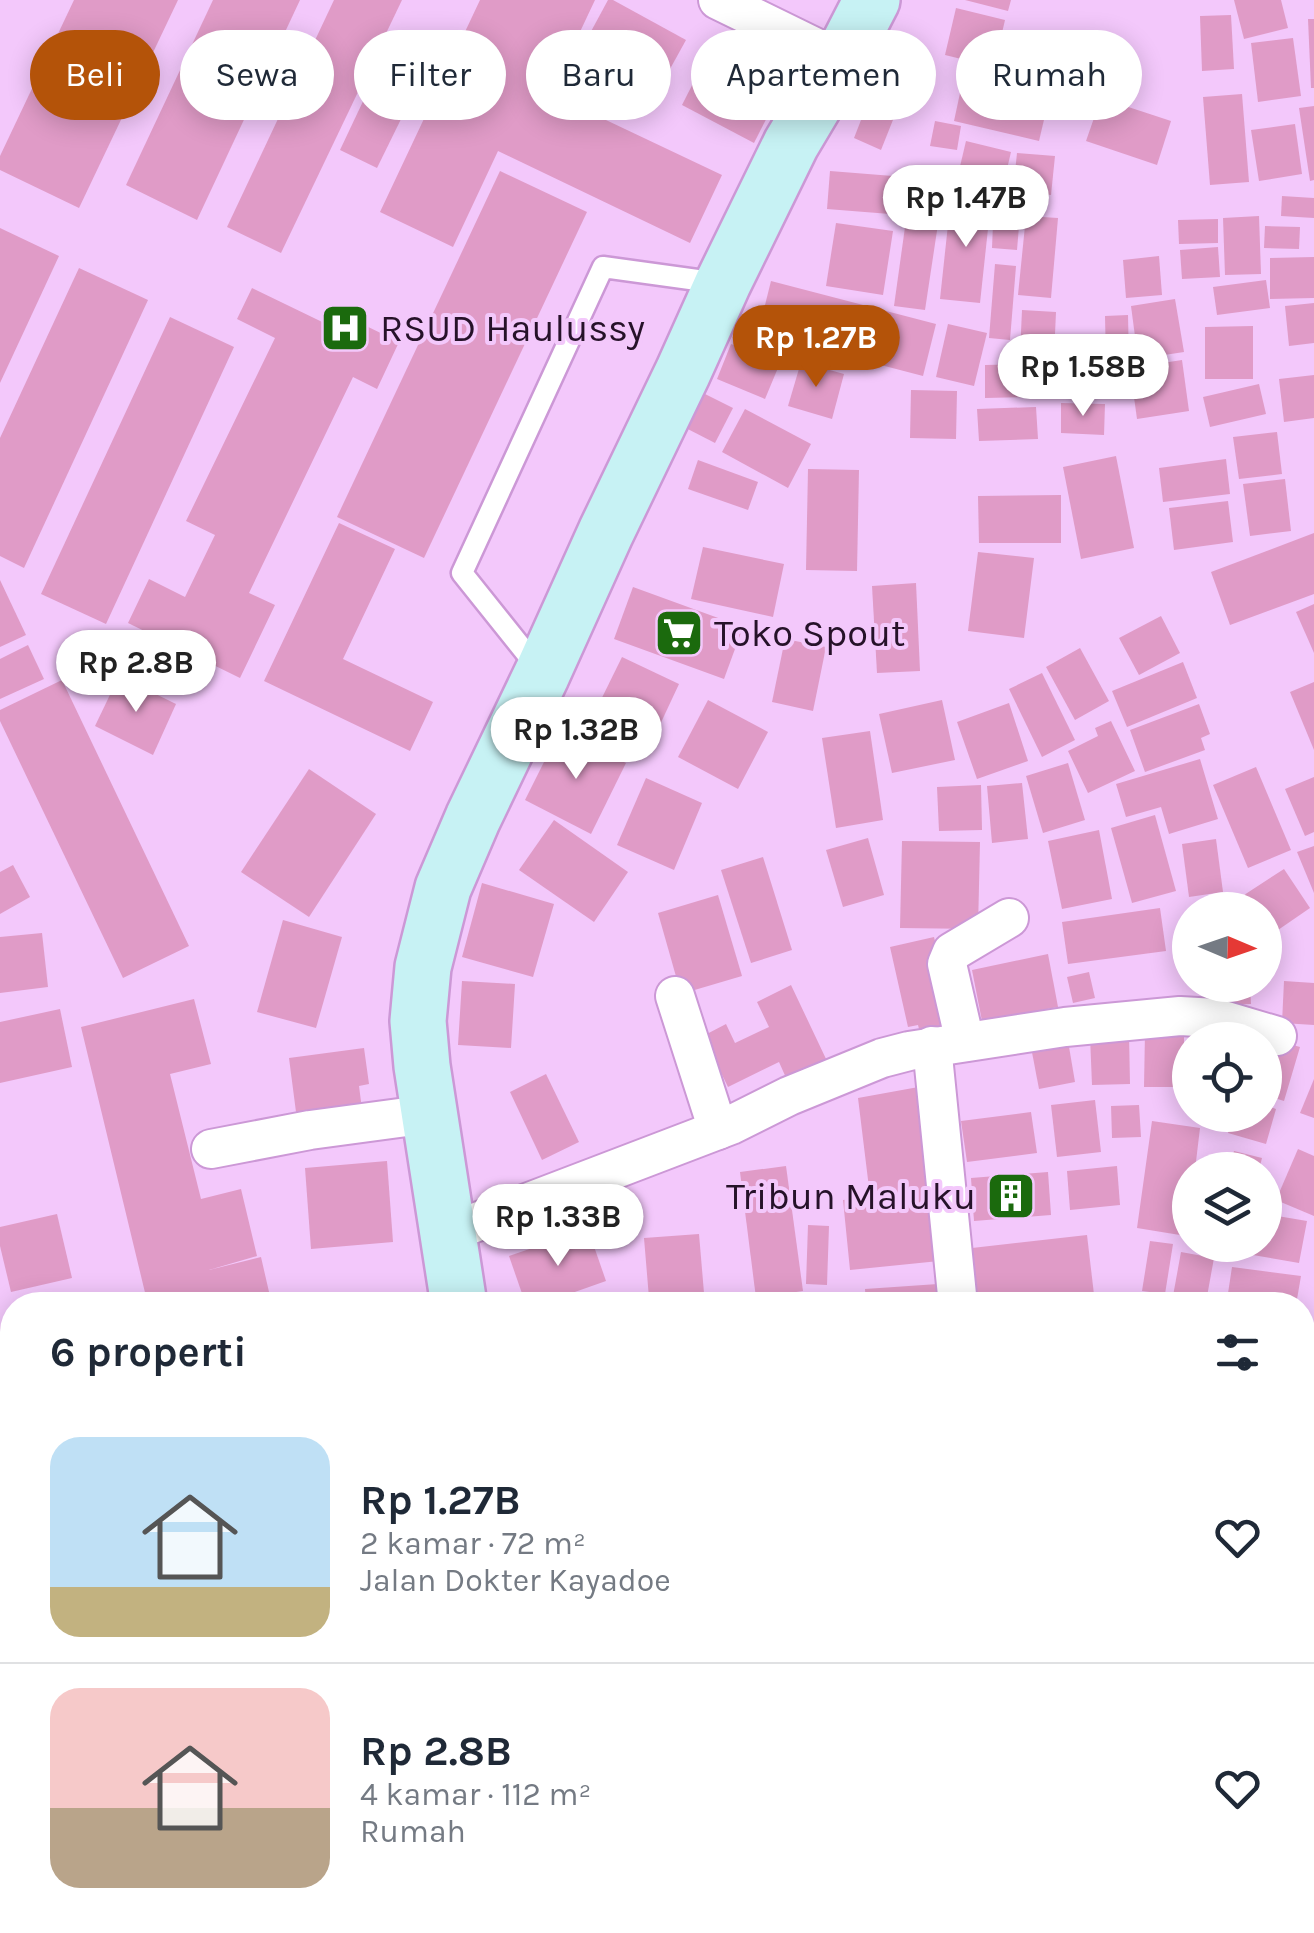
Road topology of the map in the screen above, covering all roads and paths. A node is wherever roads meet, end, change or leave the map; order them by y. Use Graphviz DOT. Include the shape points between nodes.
graph roads {
  1 [pos="718,0"];
  2 [pos="872,0"];
  3 [pos="780,30"];
  4 [pos="856,30"];
  5 [pos="805,120"];
  6 [pos="723,283"];
  7 [pos="542,674"];
  8 [pos="1009,918"];
  9 [pos="675,996"];
  10 [pos="1230,1022"];
  11 [pos="948,1044"];
  12 [pos="429,1114"];
  13 [pos="718,1130"];
  14 [pos="211,1148"];
  15 [pos="448,1233"];
  16 [pos="457,1292"];
  17 [pos="958,1292"];
  1 -- 3 [label="street"];
  2 -- 4 [label="street"];
  5 -- 6 [label="street"];
  6 -- 7 [label="street"];
  6 -- 7 [label="lane" via="603,267 462,573"];
  7 -- 12 [label="street" via="434,918 418,1021"];
  8 -- 11 [label="street" via="948,958"];
  9 -- 13 [label="street"];
  10 -- 11 [label="street" via="1180,1016"];
  11 -- 13 [label="street" via="882,1058"];
  11 -- 17 [label="street"];
  12 -- 14 [label="street"];
  12 -- 15 [label="street"];
  13 -- 15 [label="street"];
  15 -- 16 [label="street"];
}
